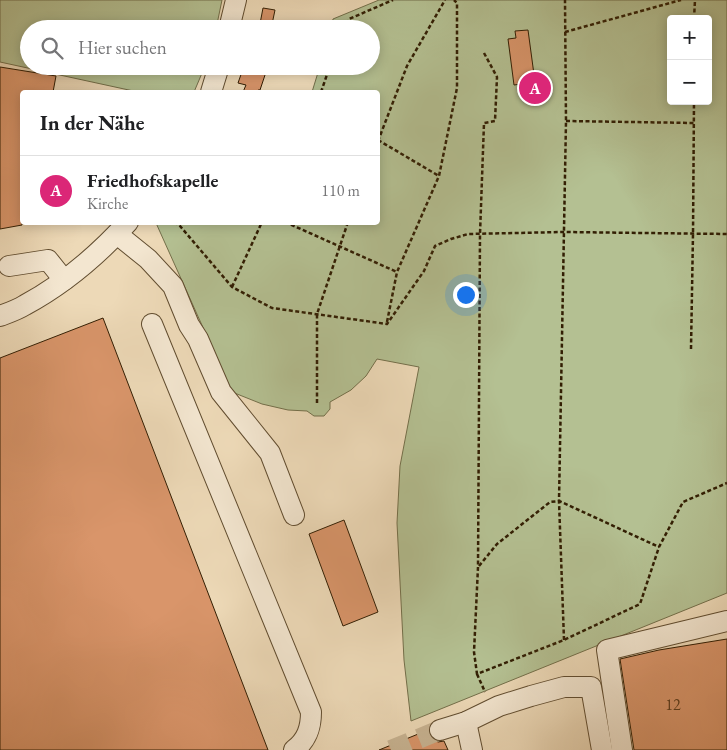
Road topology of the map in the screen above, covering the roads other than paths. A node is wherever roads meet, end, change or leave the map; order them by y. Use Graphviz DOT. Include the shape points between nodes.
graph roads {
  1 [pos="236,0"];
  2 [pos="232,20"];
  3 [pos="216,75"];
  4 [pos="211,90"];
  5 [pos="122,228"];
  6 [pos="9,266"];
  7 [pos="64,280"];
  8 [pos="0,316"];
  9 [pos="152,324"];
  10 [pos="294,515"];
  11 [pos="727,621"];
  12 [pos="466,722"];
  13 [pos="440,730"];
  14 [pos="294,750"];
  15 [pos="472,750"];
  16 [pos="602,750"];
  17 [pos="622,750"];
  1 -- 2 [label="street"];
  3 -- 4 [label="street"];
  5 -- 7 [label="street" via="107,245"];
  5 -- 10 [label="street" via="173,286 221,392 270,453"];
  6 -- 7 [label="street" via="48,260"];
  7 -- 8 [label="street" via="24,306"];
  9 -- 14 [label="street" via="311,712 311,724 302,743"];
  11 -- 17 [label="street" via="607,650"];
  12 -- 13 [label="street"];
  12 -- 15 [label="street"];
  12 -- 16 [label="street" via="499,706 564,687 592,687"];
}
